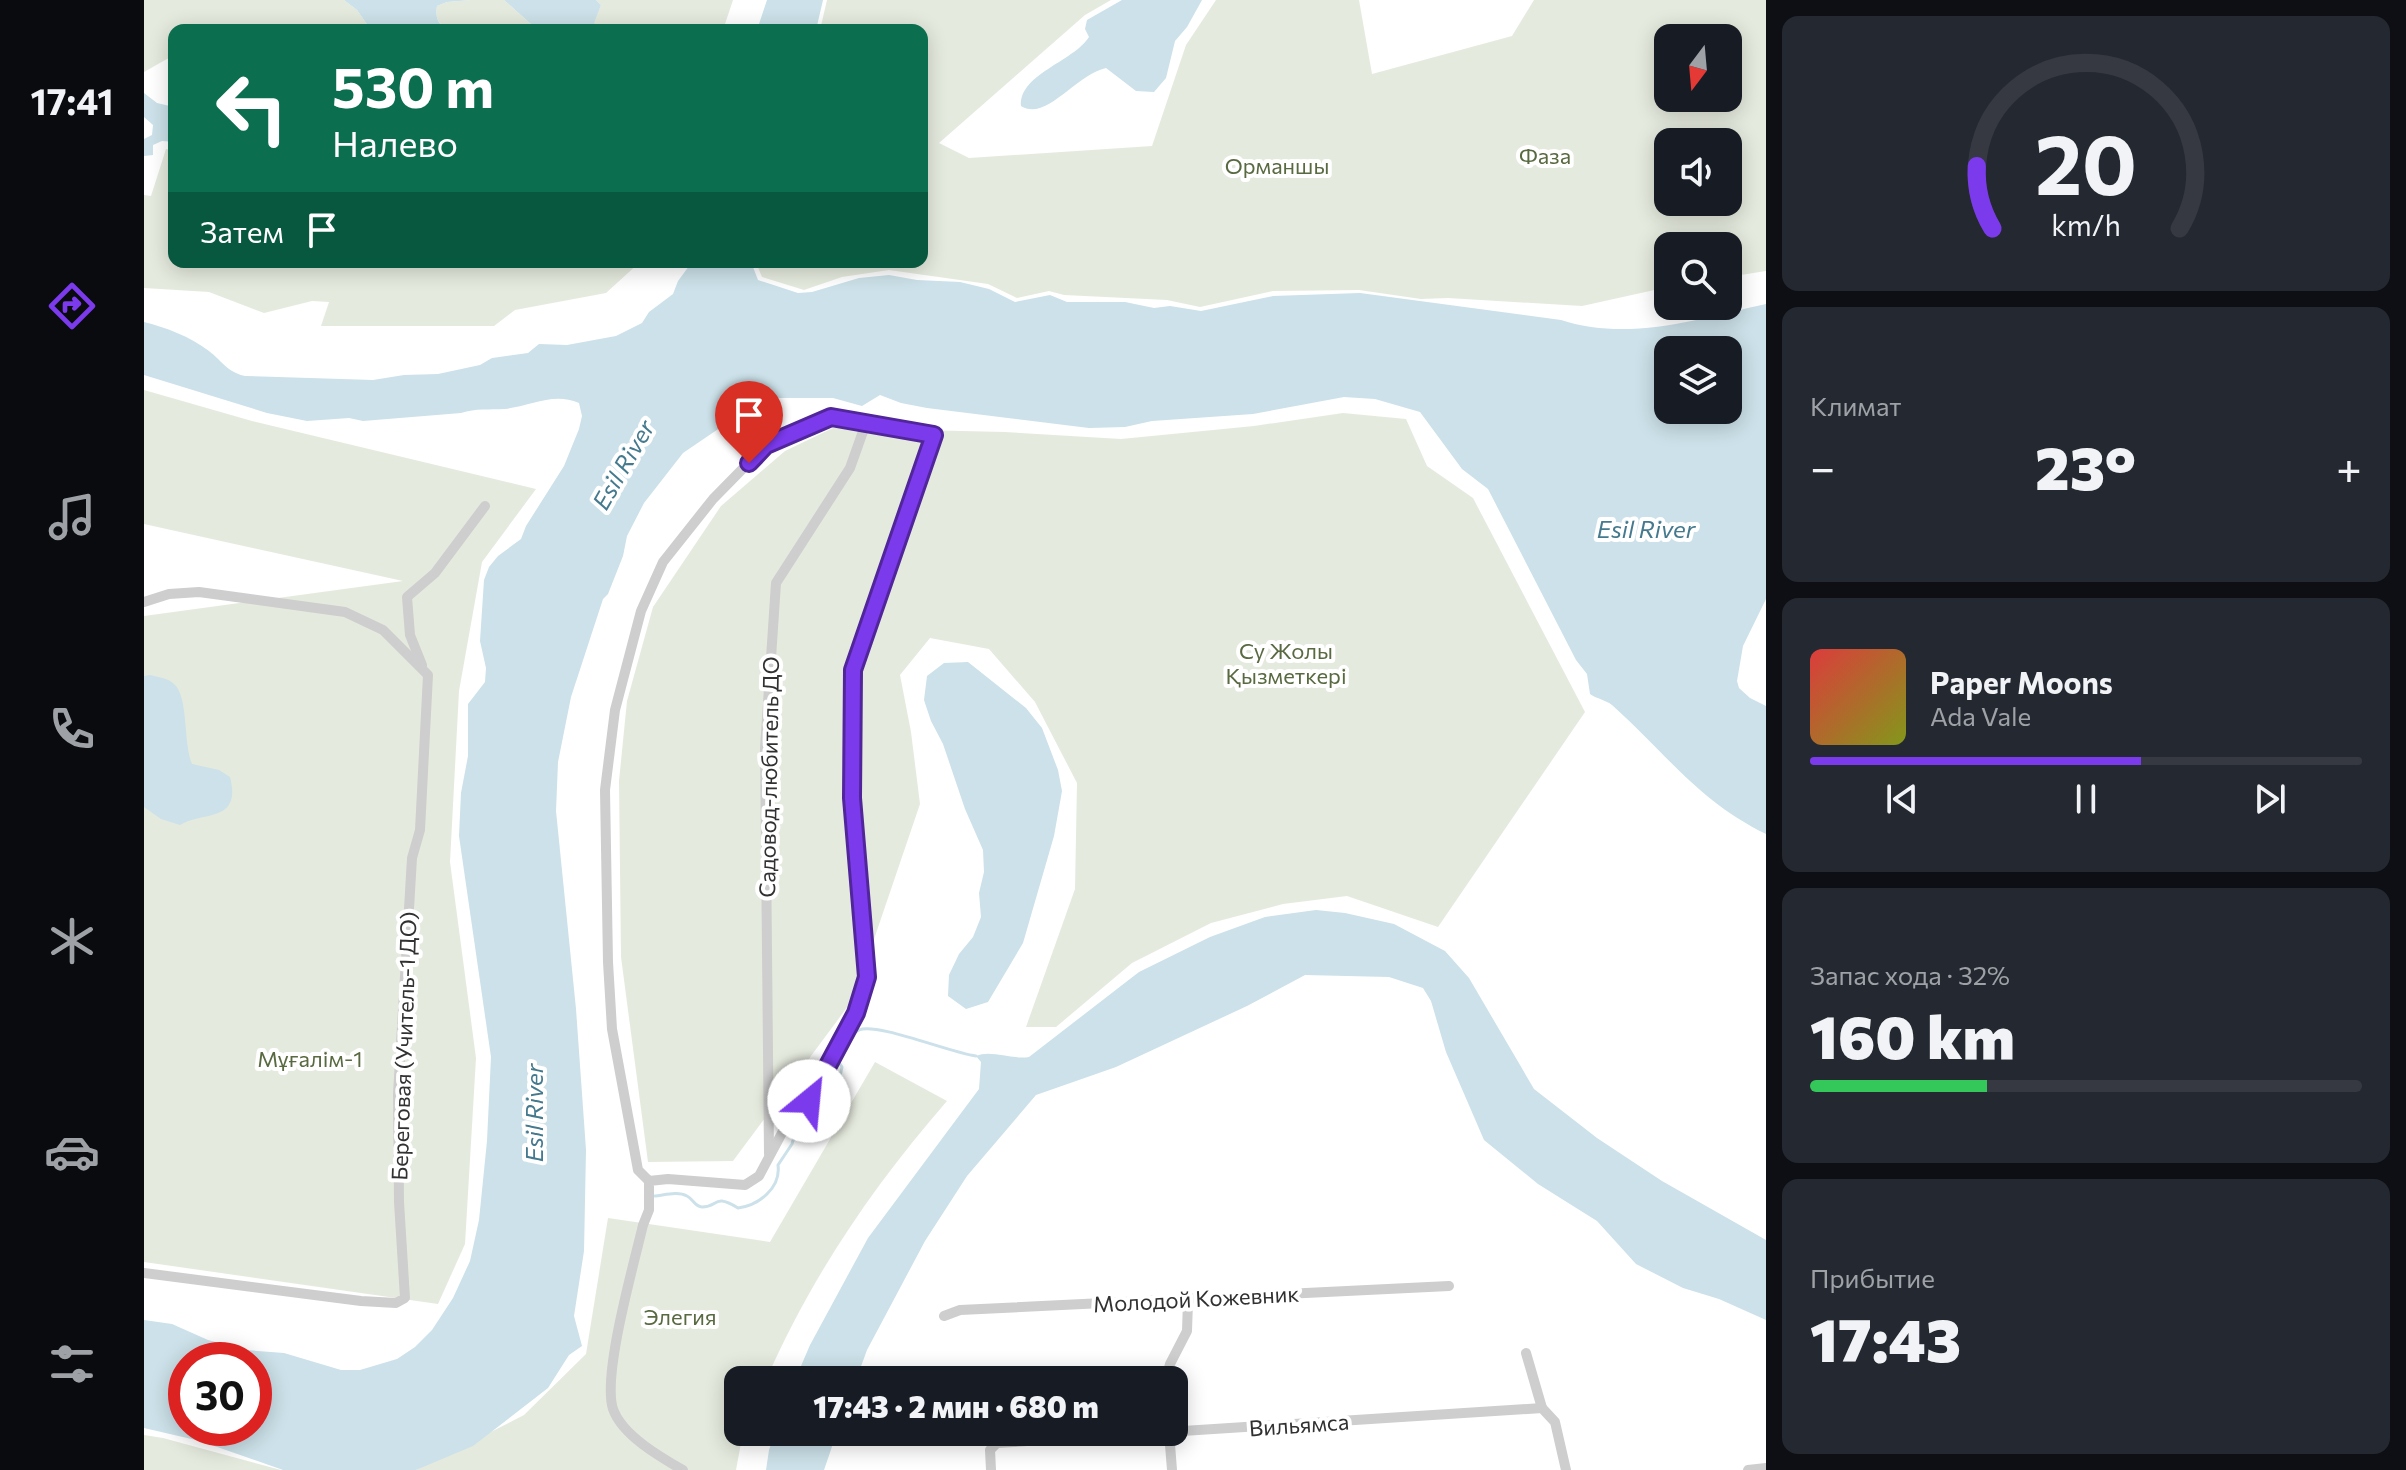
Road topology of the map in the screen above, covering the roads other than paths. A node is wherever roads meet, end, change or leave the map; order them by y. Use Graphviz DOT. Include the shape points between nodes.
graph roads {
  1 [pos="866,423"];
  2 [pos="485,506"];
  3 [pos="144,602"];
  4 [pos="426,673"];
  5 [pos="769,1156"];
  6 [pos="649,1181"];
  7 [pos="144,1273"];
  8 [pos="1449,1286"];
  9 [pos="1188,1301"];
  10 [pos="944,1316"];
  11 [pos="1526,1353"];
  12 [pos="1170,1366"];
  13 [pos="1542,1408"];
  14 [pos="1188,1432"];
  15 [pos="993,1446"];
  16 [pos="1170,1446"];
  17 [pos="1766,1468"];
  18 [pos="683,1470"];
  19 [pos="991,1470"];
  20 [pos="1172,1470"];
  21 [pos="1566,1470"];
  22 [pos="1748,1470"];
  1 -- 5 [label="street, Садовод-любитель ДО" via="850,468 776,583 765,748"];
  1 -- 5 [label="street" via="934,435 853,670 852,798 867,977 856,1013 809,1101 790,1118"];
  1 -- 6 [label="street" via="831,417 766,445 713,499 663,562 641,611 615,710 605,790 612,1029 638,1170"];
  2 -- 4 [label="street" via="435,573 407,597 410,635"];
  3 -- 4 [label="street" via="199,592 345,612 383,630"];
  4 -- 7 [label="street, Береговая (Учитель-1 ДО)" via="420,830 412,858 398,1094 405,1298 396,1303 361,1301"];
  5 -- 6 [label="street" via="759,1176 745,1185"];
  6 -- 18 [label="street" via="649,1210 610,1382 614,1411 641,1445"];
  8 -- 9 [label="street, Молодой Кожевник"];
  9 -- 10 [label="street, Молодой Кожевник" via="960,1310"];
  9 -- 12 [label="street" via="1187,1331"];
  11 -- 13 [label="street"];
  13 -- 14 [label="street, Вильямса"];
  13 -- 21 [label="street" via="1555,1422"];
  15 -- 19 [label="street, Вильямса"];
  16 -- 20 [label="street"];
  17 -- 22 [label="street"];
}
